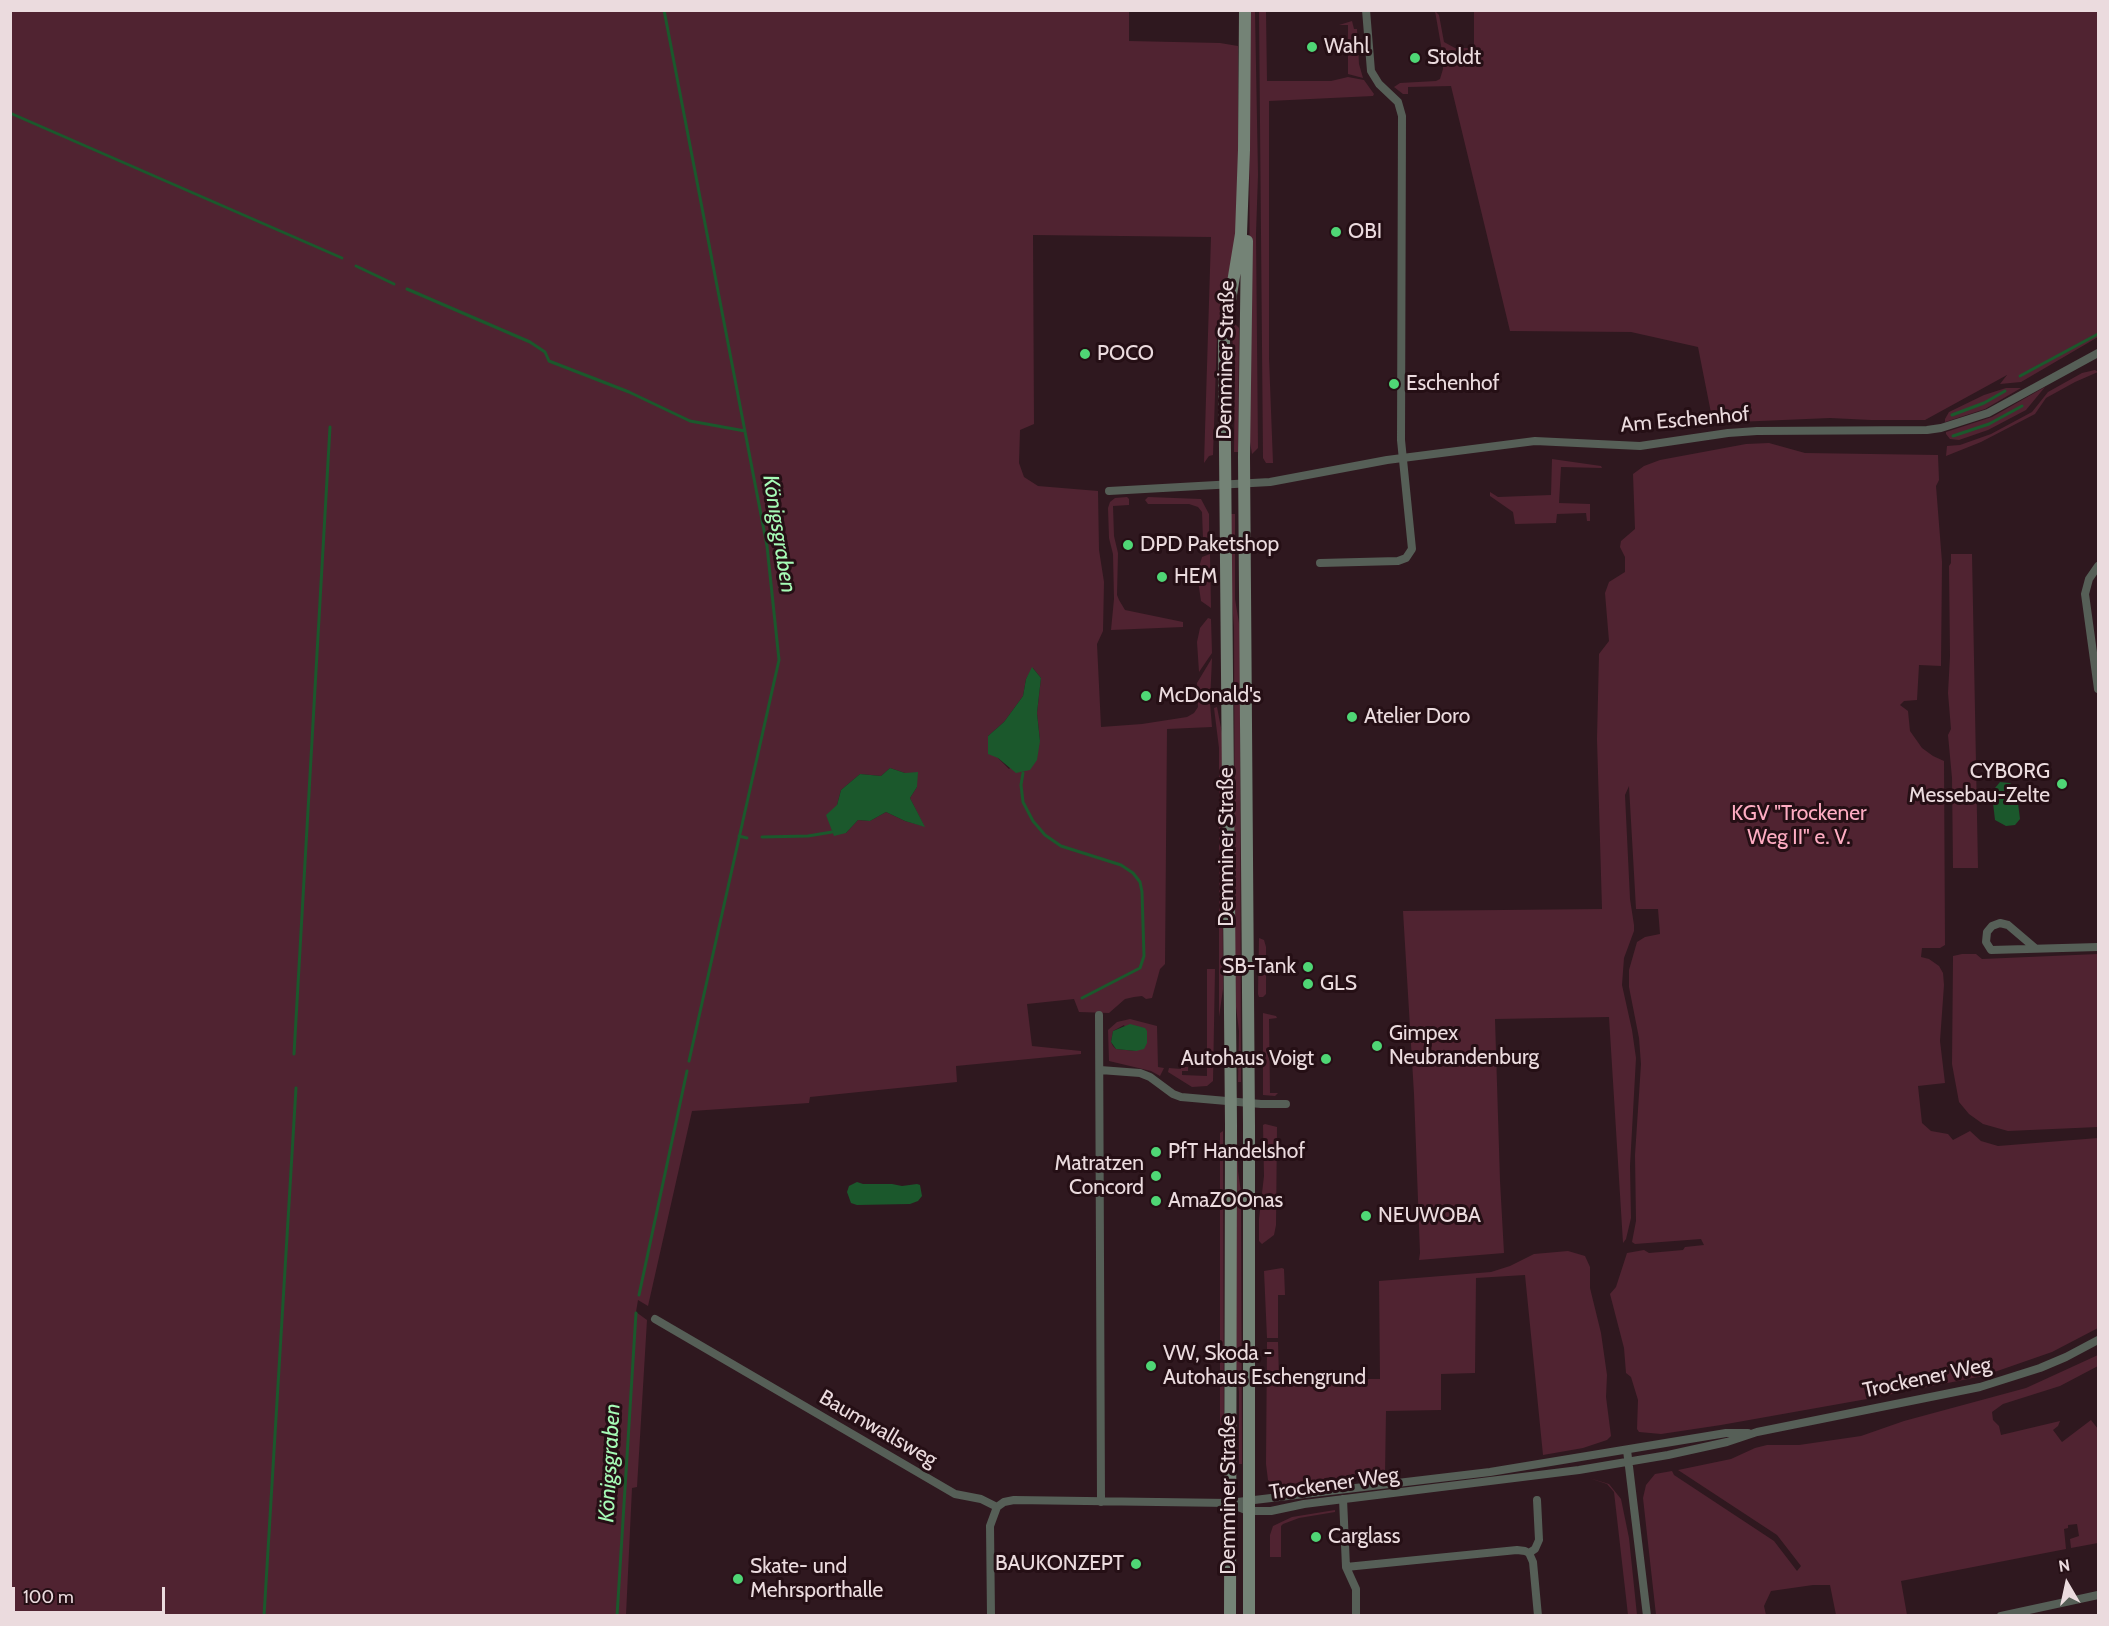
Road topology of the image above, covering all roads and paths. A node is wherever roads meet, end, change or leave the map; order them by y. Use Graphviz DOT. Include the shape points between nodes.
graph roads {
  1 [pos="1245,10"];
  2 [pos="1366,10"];
  3 [pos="1244,150"];
  4 [pos="2098,353"];
  5 [pos="1403,458"];
  6 [pos="1245,483"];
  7 [pos="1224,484"];
  8 [pos="1109,491"];
  9 [pos="1320,563"];
  10 [pos="2098,566"];
  11 [pos="2098,689"];
  12 [pos="2098,946"];
  13 [pos="2035,948"];
  14 [pos="1099,1015"];
  15 [pos="1100,1070"];
  16 [pos="1231,1101"];
  17 [pos="1249,1102"];
  18 [pos="1286,1104"];
  19 [pos="655,1319"];
  20 [pos="2098,1340"];
  21 [pos="1757,1432"];
  22 [pos="1627,1450"];
  23 [pos="1628,1462"];
  24 [pos="1343,1499"];
  25 [pos="1537,1500"];
  26 [pos="1101,1502"];
  27 [pos="1229,1503"];
  28 [pos="1248,1506"];
  29 [pos="997,1507"];
  30 [pos="1529,1553"];
  31 [pos="1346,1567"];
  32 [pos="2098,1595"];
  33 [pos="991,1616"];
  34 [pos="1230,1616"];
  35 [pos="1249,1616"];
  36 [pos="1356,1616"];
  37 [pos="1538,1616"];
  38 [pos="1647,1616"];
  39 [pos="2001,1616"];
  1 -- 3 [label="main road, Demminer Straße"];
  2 -- 5 [label="street" via="1371,71 1398,102 1402,116"];
  3 -- 6 [label="main road, Demminer Straße"];
  3 -- 7 [label="main road, Demminer Straße" via="1240,244 1224,337"];
  4 -- 5 [label="street, Am Eschenhof" via="1988,413 1941,428 1757,431 1640,446 1535,441"];
  5 -- 6 [label="street, Am Eschenhof"];
  5 -- 9 [label="street" via="1412,546 1408,556 1398,561"];
  6 -- 7 [label="street, Am Eschenhof"];
  6 -- 17 [label="main road, Demminer Straße"];
  7 -- 8 [label="street"];
  7 -- 16 [label="main road, Demminer Straße"];
  10 -- 11 [label="street" via="2085,594"];
  12 -- 13 [label="street"];
  13 -- 13 [label="street" via="2008,925 2000,923 1987,932 1986,942 1991,950"];
  14 -- 15 [label="street"];
  15 -- 16 [label="street" via="1140,1073 1181,1097"];
  15 -- 26 [label="street"];
  16 -- 17 [label="street"];
  16 -- 27 [label="main road, Demminer Straße"];
  17 -- 18 [label="street"];
  17 -- 28 [label="main road, Demminer Straße"];
  19 -- 29 [label="street, Baumwallsweg" via="955,1494"];
  20 -- 21 [label="street, Trockener Weg" via="2040,1368 1980,1387"];
  21 -- 22 [label="street, Trockener Weg" via="1726,1433"];
  21 -- 23 [label="street, Trockener Weg"];
  22 -- 23 [label="street"];
  22 -- 28 [label="street, Trockener Weg"];
  23 -- 24 [label="street, Trockener Weg"];
  23 -- 38 [label="street"];
  24 -- 28 [label="street, Trockener Weg" via="1270,1511"];
  24 -- 31 [label="street"];
  25 -- 30 [label="street" via="1539,1540"];
  26 -- 27 [label="street"];
  26 -- 29 [label="street" via="1014,1500"];
  27 -- 28 [label="street, Trockener Weg"];
  27 -- 34 [label="main road, Demminer Straße"];
  28 -- 35 [label="main road, Demminer Straße"];
  29 -- 33 [label="street" via="990,1526"];
  30 -- 31 [label="street" via="1517,1550"];
  30 -- 37 [label="street"];
  31 -- 36 [label="street" via="1356,1589"];
  32 -- 39 [label="street"];
}
